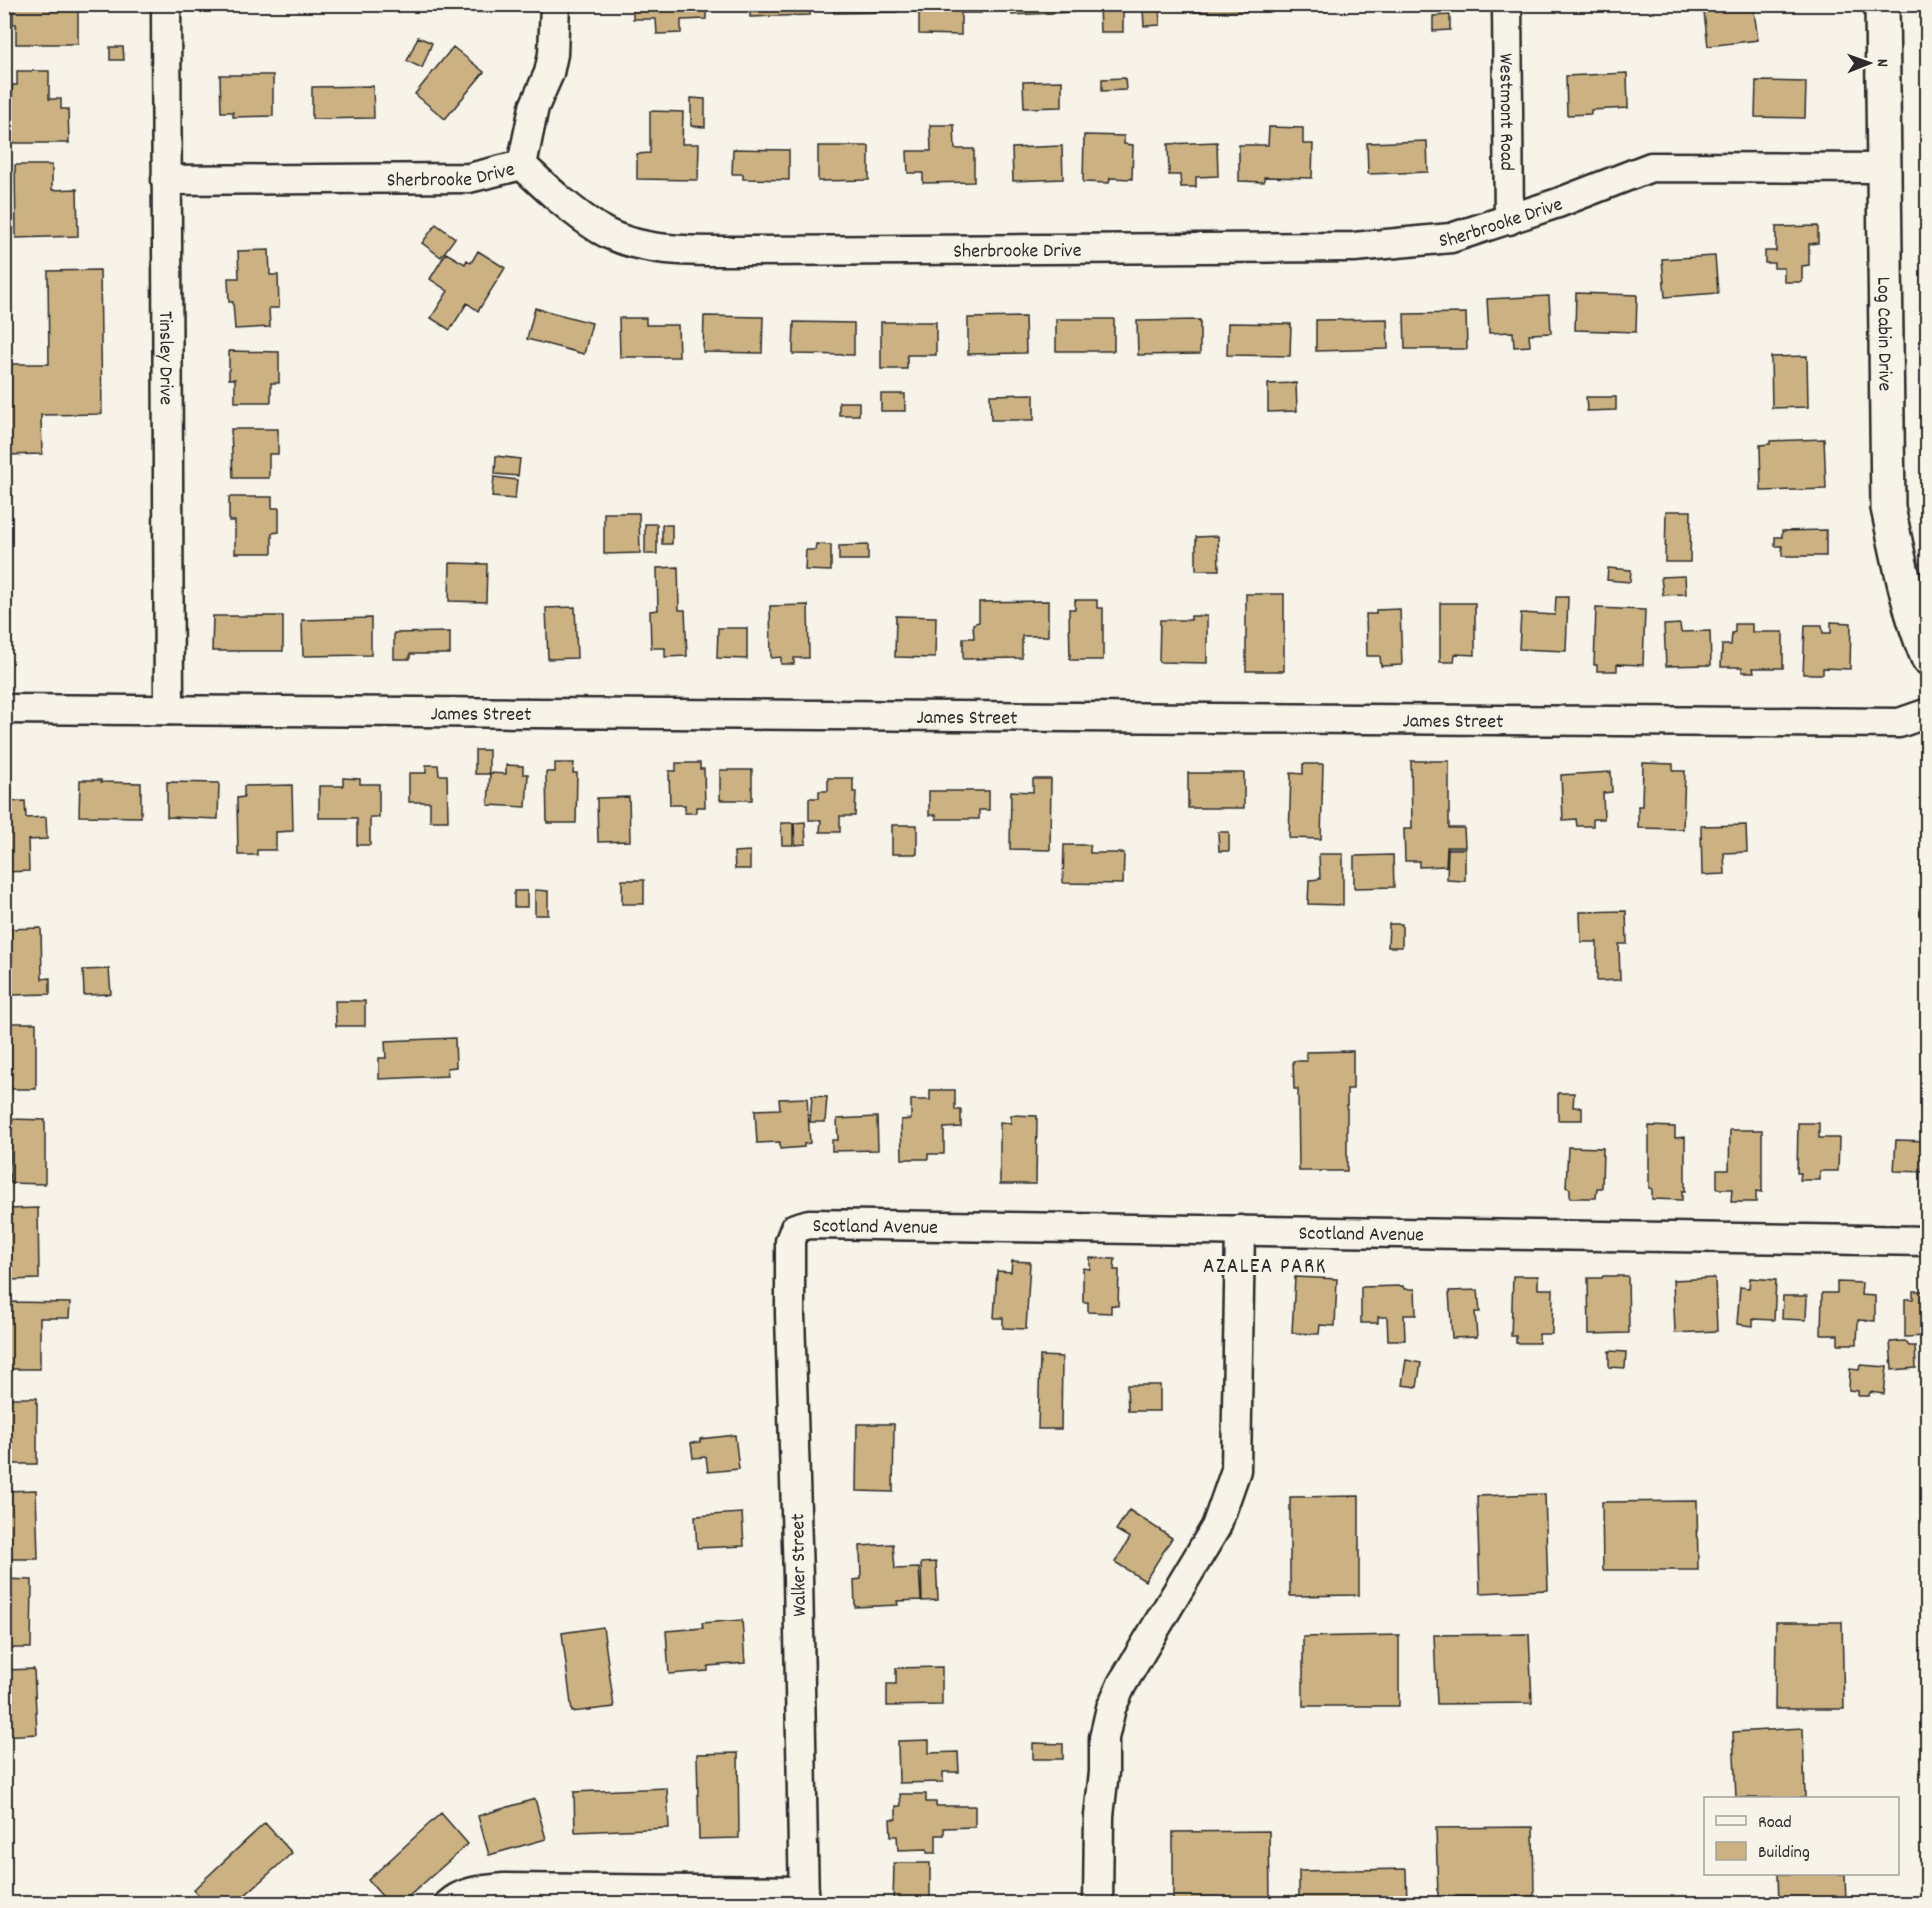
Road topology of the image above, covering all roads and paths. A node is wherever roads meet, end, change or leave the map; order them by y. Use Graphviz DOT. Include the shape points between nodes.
graph roads {
  1 [pos="166,4"];
  2 [pos="555,4"];
  3 [pos="1507,4"];
  4 [pos="1882,4"];
  5 [pos="522,165"];
  6 [pos="1883,168"];
  7 [pos="166,180"];
  8 [pos="1509,220"];
  9 [pos="1928,658"];
  10 [pos="4,709"];
  11 [pos="168,710"];
  12 [pos="1928,713"];
  13 [pos="795,1228"];
  14 [pos="1240,1230"];
  15 [pos="1928,1241"];
  16 [pos="804,1897"];
  17 [pos="449,1904"];
  18 [pos="1098,1904"];
  1 -- 7 [label="street, Tinsley Drive"];
  2 -- 5 [label="street" via="553,54 534,107"];
  3 -- 8 [label="street, Westmont Road"];
  4 -- 6 [label="street, Log Cabin Drive"];
  5 -- 7 [label="street, Sherbrooke Drive" via="469,178"];
  5 -- 8 [label="street, Sherbrooke Drive" via="560,200 603,231 638,244 690,250 1353,247 1451,238"];
  6 -- 8 [label="street, Sherbrooke Drive" via="1651,167"];
  6 -- 9 [label="street, Log Cabin Drive" via="1888,508 1902,576"];
  7 -- 11 [label="street, Tinsley Drive"];
  10 -- 11 [label="street, James Street"];
  11 -- 12 [label="street, James Street" via="1887,723"];
  13 -- 14 [label="street, Scotland Avenue" via="809,1224"];
  13 -- 16 [label="street, Walker Street" via="790,1241 790,1315"];
  14 -- 15 [label="street, Scotland Avenue"];
  14 -- 18 [label="street" via="1236,1470 1216,1527 1111,1708 1104,1738"];
  16 -- 17 [label="street" via="505,1888 478,1891 455,1898"];
}
